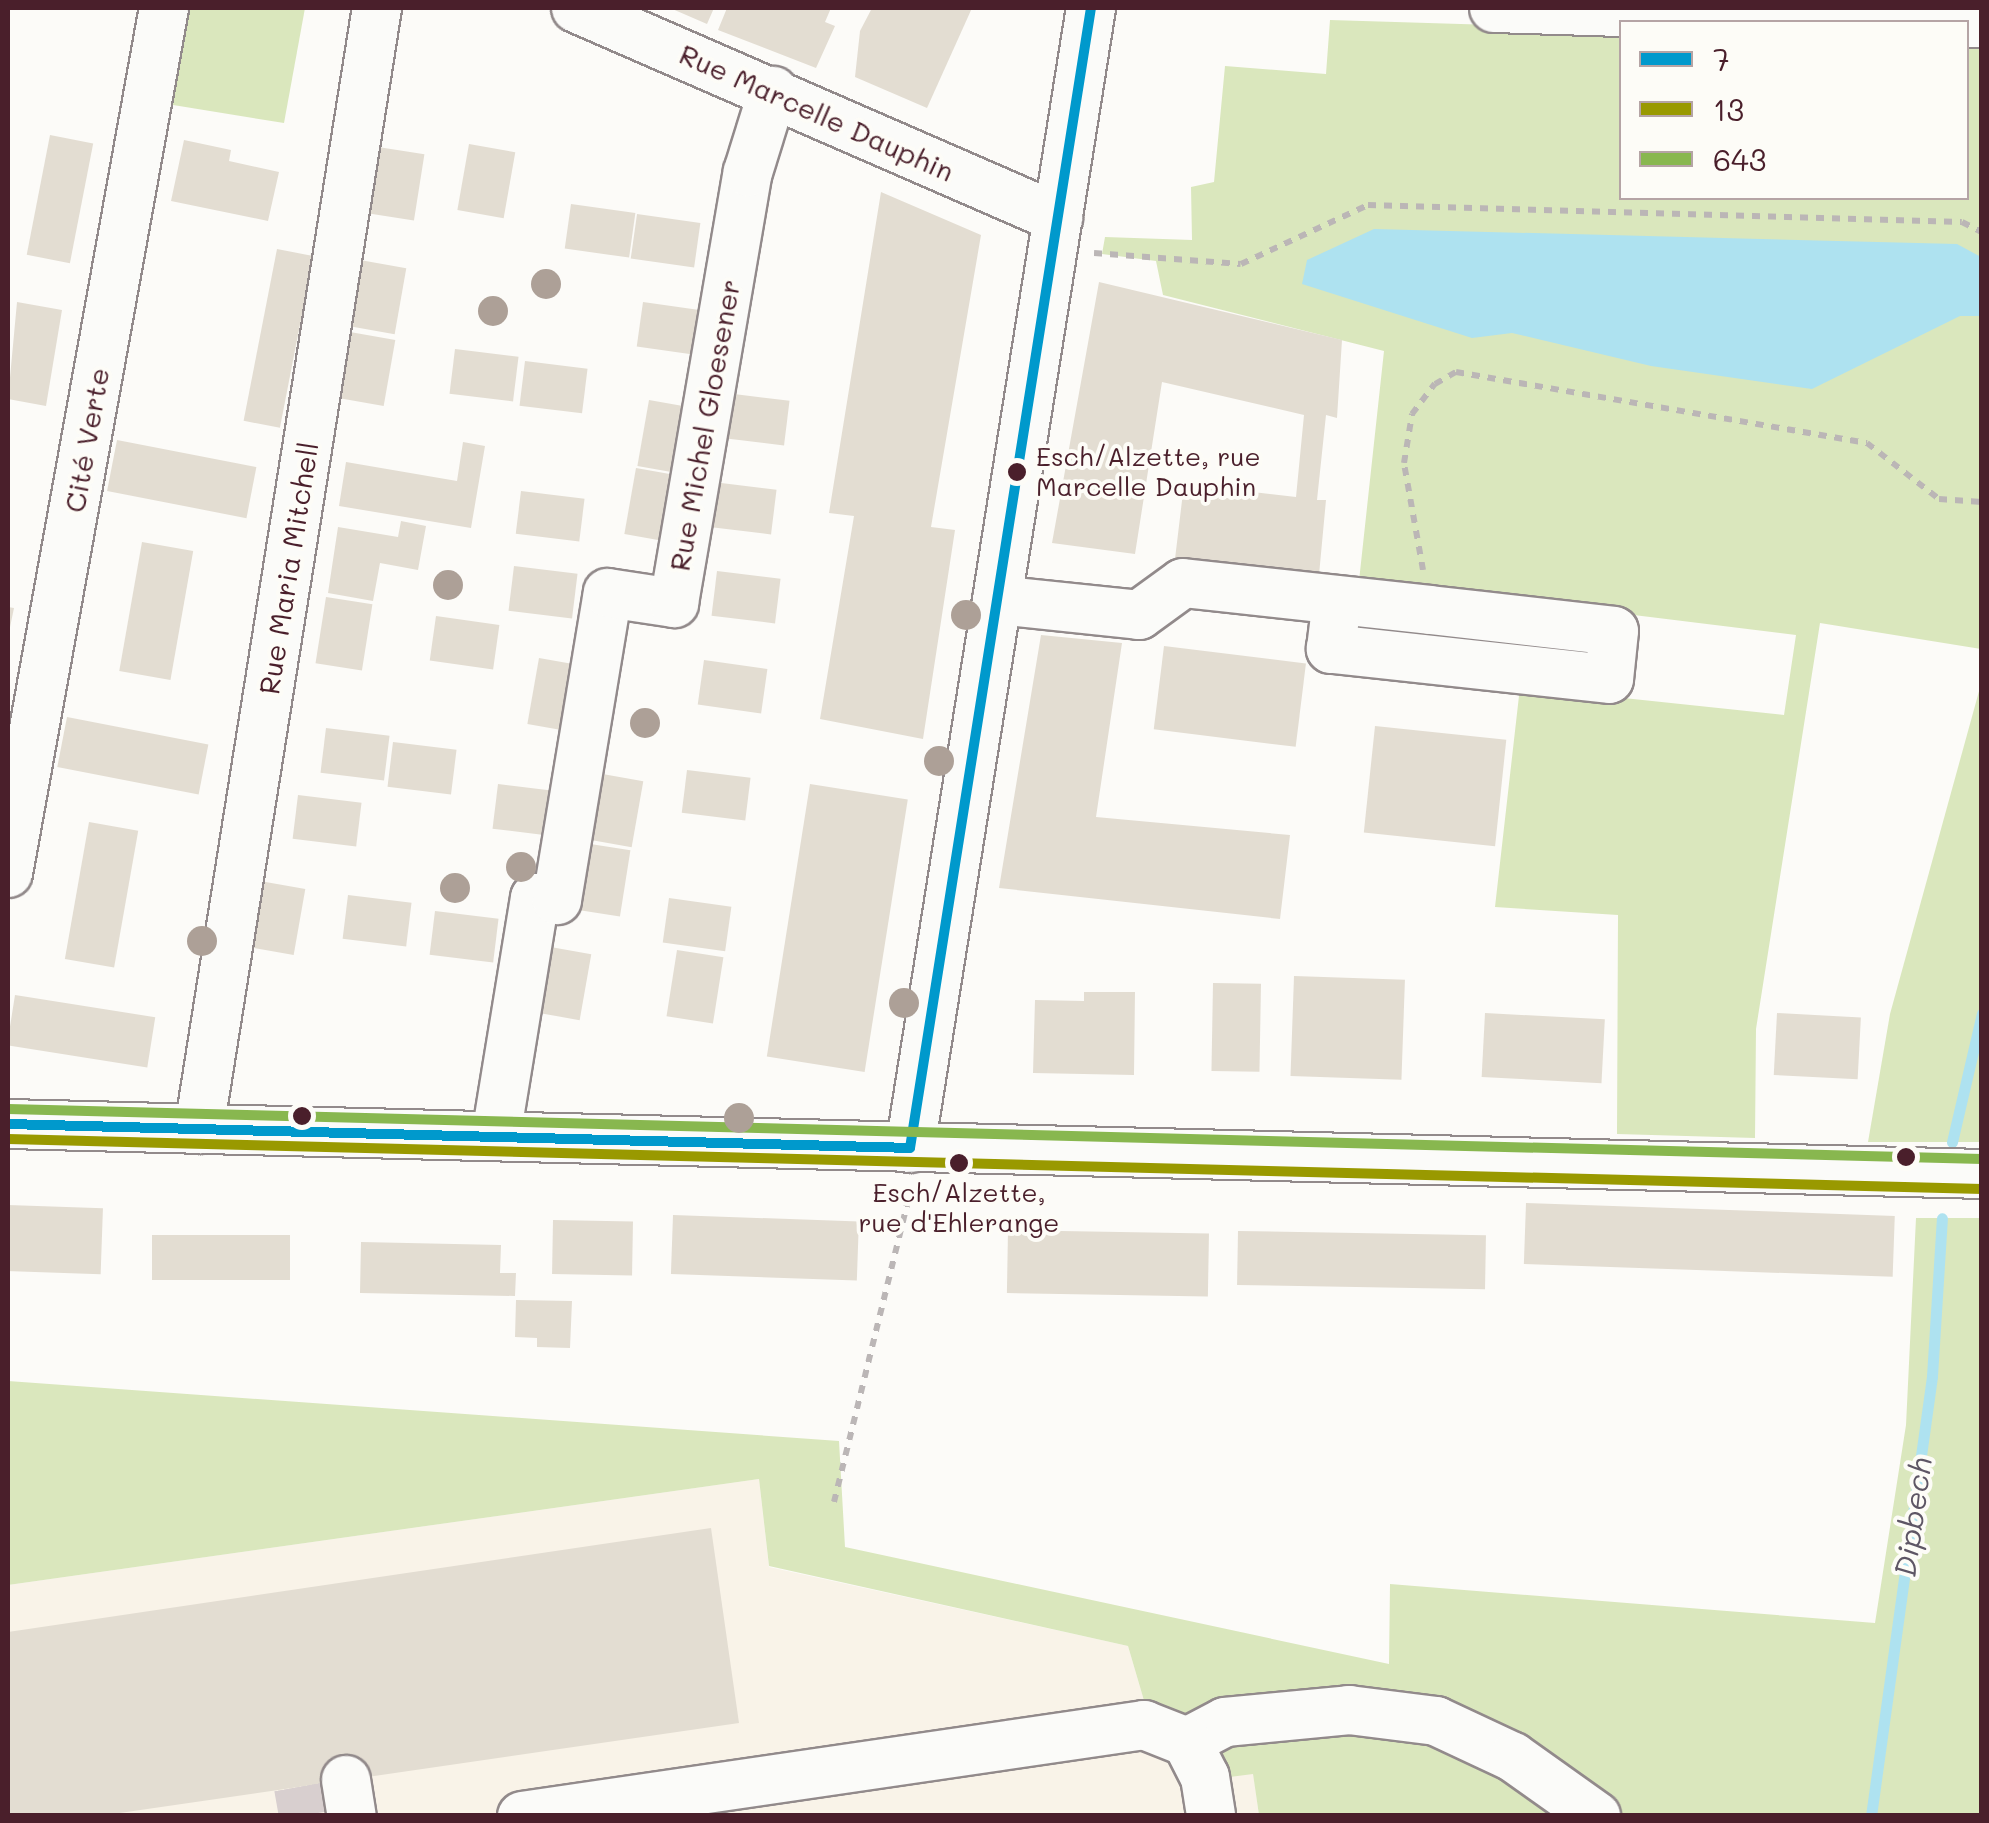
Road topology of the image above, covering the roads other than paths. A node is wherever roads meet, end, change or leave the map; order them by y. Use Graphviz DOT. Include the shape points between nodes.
graph roads {
  1 [pos="164,8"];
  2 [pos="377,8"];
  3 [pos="576,8"];
  4 [pos="1092,8"];
  5 [pos="1494,8"];
  6 [pos="1912,20"];
  7 [pos="773,91"];
  8 [pos="1056,232"];
  9 [pos="997,600"];
  10 [pos="1337,600"];
  11 [pos="8,873"];
  12 [pos="8,1124"];
  13 [pos="199,1129"];
  14 [pos="496,1136"];
  15 [pos="910,1148"];
  16 [pos="1982,1174"];
  17 [pos="1187,1742"];
  18 [pos="522,1816"];
  19 [pos="1210,1816"];
  20 [pos="1596,1816"];
  1 -- 11 [label="street, Cité Verte"];
  2 -- 13 [label="street, Rue Maria Mitchell"];
  3 -- 7 [label="street, Rue Marcelle Dauphin"];
  4 -- 8 [label="street"];
  5 -- 6 [label="street"];
  7 -- 8 [label="street, Rue Marcelle Dauphin"];
  7 -- 14 [label="street, Rue Michel Gloesener" via="748,172 674,604 608,594 557,900 535,898"];
  8 -- 9 [label="street"];
  9 -- 10 [label="street" via="1138,616 1183,583"];
  9 -- 15 [label="street"];
  10 -- 10 [label="street" via="1331,648 1609,680 1614,631"];
  12 -- 13 [label="street"];
  13 -- 14 [label="street"];
  14 -- 15 [label="street"];
  15 -- 16 [label="street"];
  17 -- 18 [label="street" via="1144,1724"];
  17 -- 19 [label="street" via="1205,1778"];
  17 -- 20 [label="street" via="1225,1722 1348,1710 1436,1720 1514,1757"];
}
